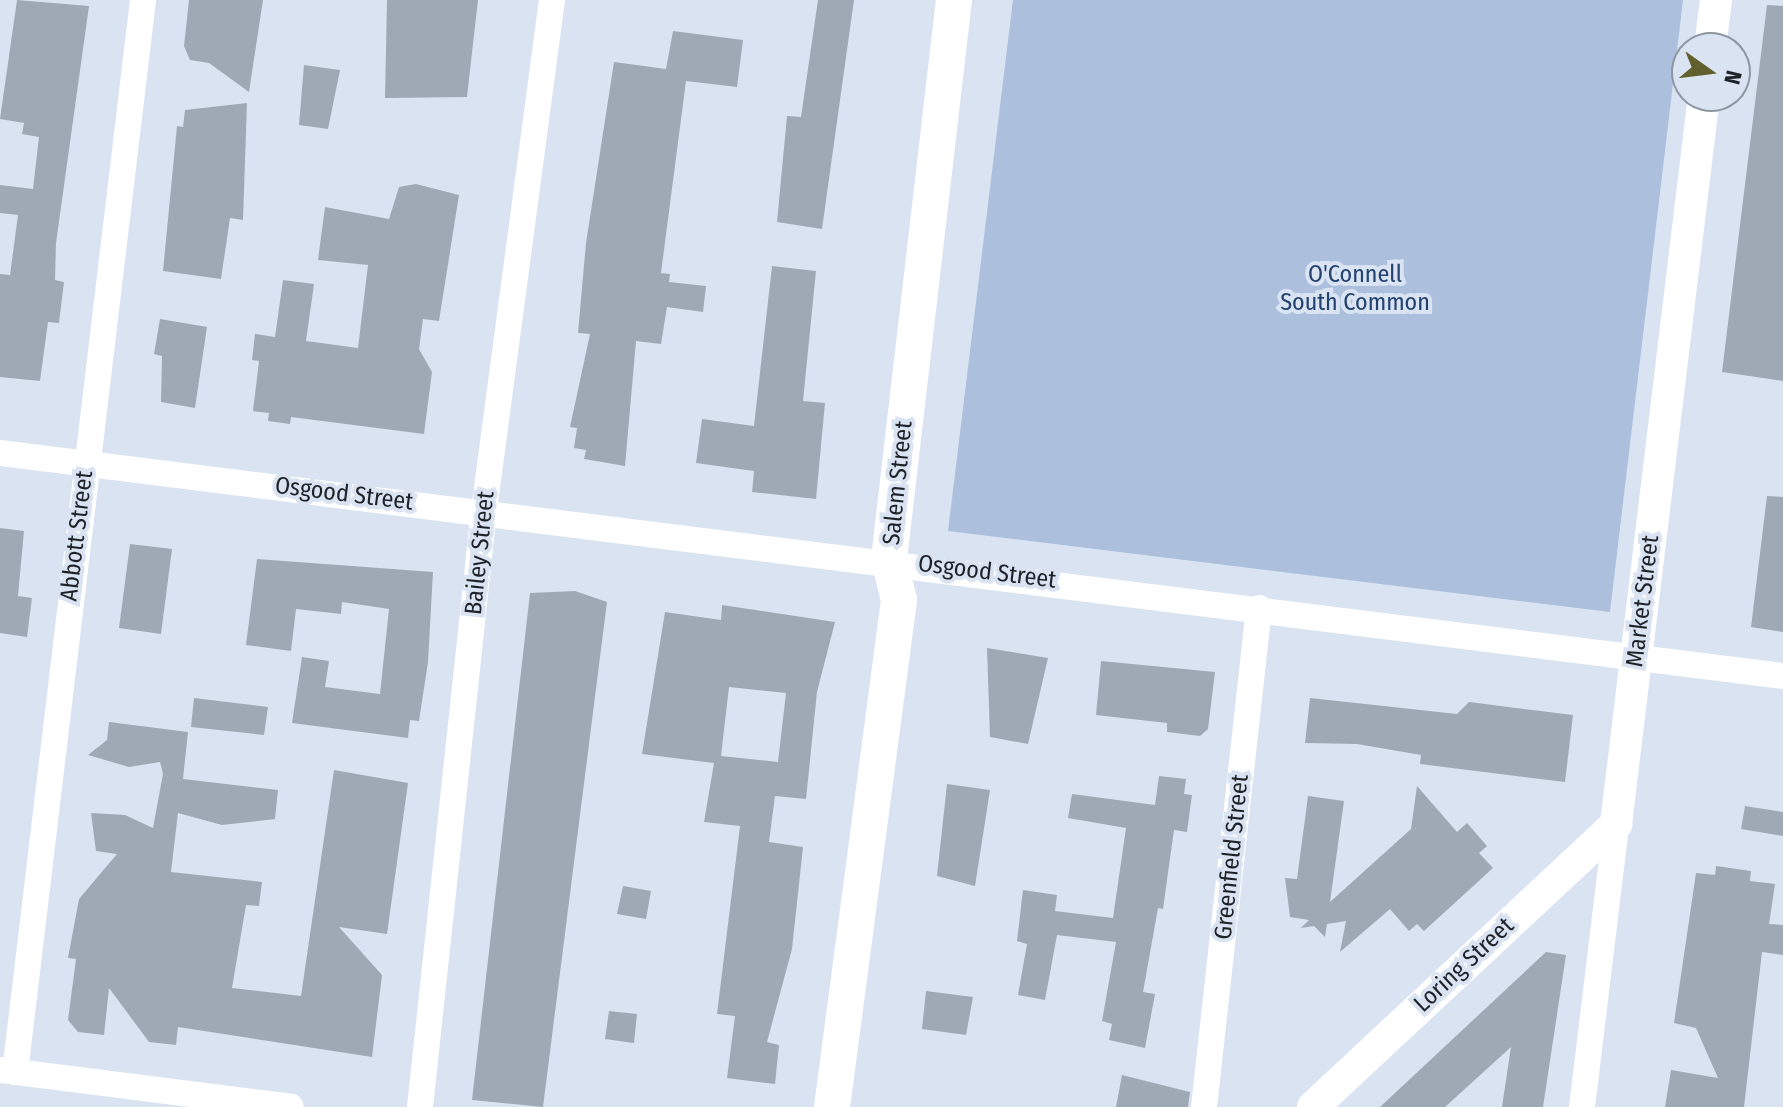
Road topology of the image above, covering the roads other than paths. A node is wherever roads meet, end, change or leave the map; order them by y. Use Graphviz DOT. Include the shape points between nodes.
graph roads {
  1 [pos="143,0"];
  2 [pos="552,0"];
  3 [pos="954,0"];
  4 [pos="1716,0"];
  5 [pos="1712,32"];
  6 [pos="1702,112"];
  7 [pos="0,453"];
  8 [pos="86,463"];
  9 [pos="484,510"];
  10 [pos="889,559"];
  11 [pos="1259,608"];
  12 [pos="1636,657"];
  13 [pos="1783,676"];
  14 [pos="1616,824"];
  15 [pos="8,1071"];
  16 [pos="291,1107"];
  17 [pos="420,1107"];
  18 [pos="832,1107"];
  19 [pos="1204,1107"];
  20 [pos="1313,1107"];
  21 [pos="1582,1107"];
  1 -- 8 [label="street, Abbott Street"];
  2 -- 9 [label="street, Bailey Street"];
  3 -- 10 [label="main road, Salem Street"];
  4 -- 5 [label="street"];
  6 -- 12 [label="street, Market Street"];
  7 -- 8 [label="street, Osgood Street"];
  8 -- 9 [label="street, Osgood Street"];
  8 -- 15 [label="street, Abbott Street"];
  9 -- 10 [label="street, Osgood Street"];
  9 -- 17 [label="street, Bailey Street"];
  10 -- 11 [label="street, Osgood Street"];
  10 -- 18 [label="main road, Salem Street" via="899,600"];
  11 -- 12 [label="street, Osgood Street"];
  11 -- 19 [label="street, Greenfield Street"];
  12 -- 13 [label="street, Osgood Street"];
  12 -- 14 [label="street, Market Street"];
  14 -- 20 [label="street, Loring Street"];
  14 -- 21 [label="street, Market Street"];
  15 -- 16 [label="street"];
}
